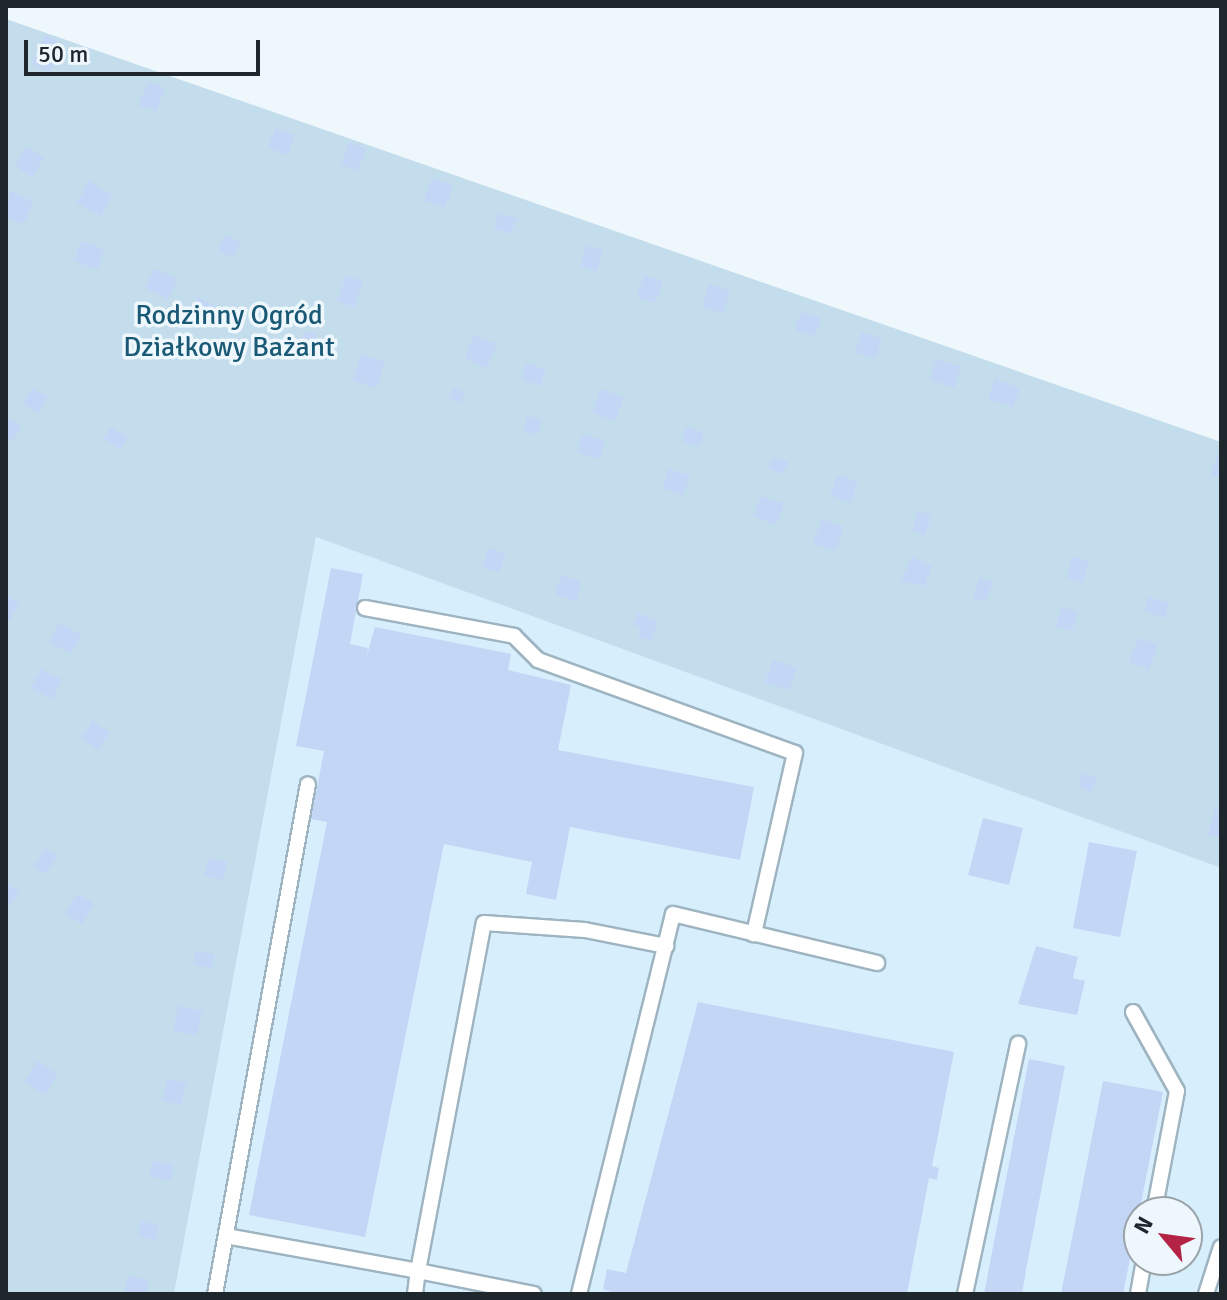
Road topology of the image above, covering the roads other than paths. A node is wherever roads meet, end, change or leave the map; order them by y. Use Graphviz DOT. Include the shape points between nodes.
graph roads {
  1 [pos="365,608"];
  2 [pos="308,784"];
  3 [pos="754,934"];
  4 [pos="666,946"];
  5 [pos="877,963"];
  6 [pos="1133,1012"];
  7 [pos="1018,1044"];
  8 [pos="1157,1196"];
  9 [pos="226,1236"];
  10 [pos="1221,1247"];
  11 [pos="418,1271"];
  12 [pos="215,1294"];
  13 [pos="415,1294"];
  14 [pos="534,1294"];
  15 [pos="579,1294"];
  16 [pos="965,1294"];
  17 [pos="1206,1294"];
  1 -- 3 [label="lane" via="514,636 538,660 795,753"];
  2 -- 9 [label="lane"];
  3 -- 4 [label="lane" via="673,914"];
  3 -- 5 [label="lane"];
  4 -- 11 [label="lane" via="585,930 484,923"];
  4 -- 15 [label="lane"];
  6 -- 8 [label="lane" via="1177,1091"];
  7 -- 16 [label="lane"];
  9 -- 11 [label="lane"];
  9 -- 12 [label="lane"];
  10 -- 17 [label="lane"];
  11 -- 13 [label="lane"];
  11 -- 14 [label="lane"];
}
